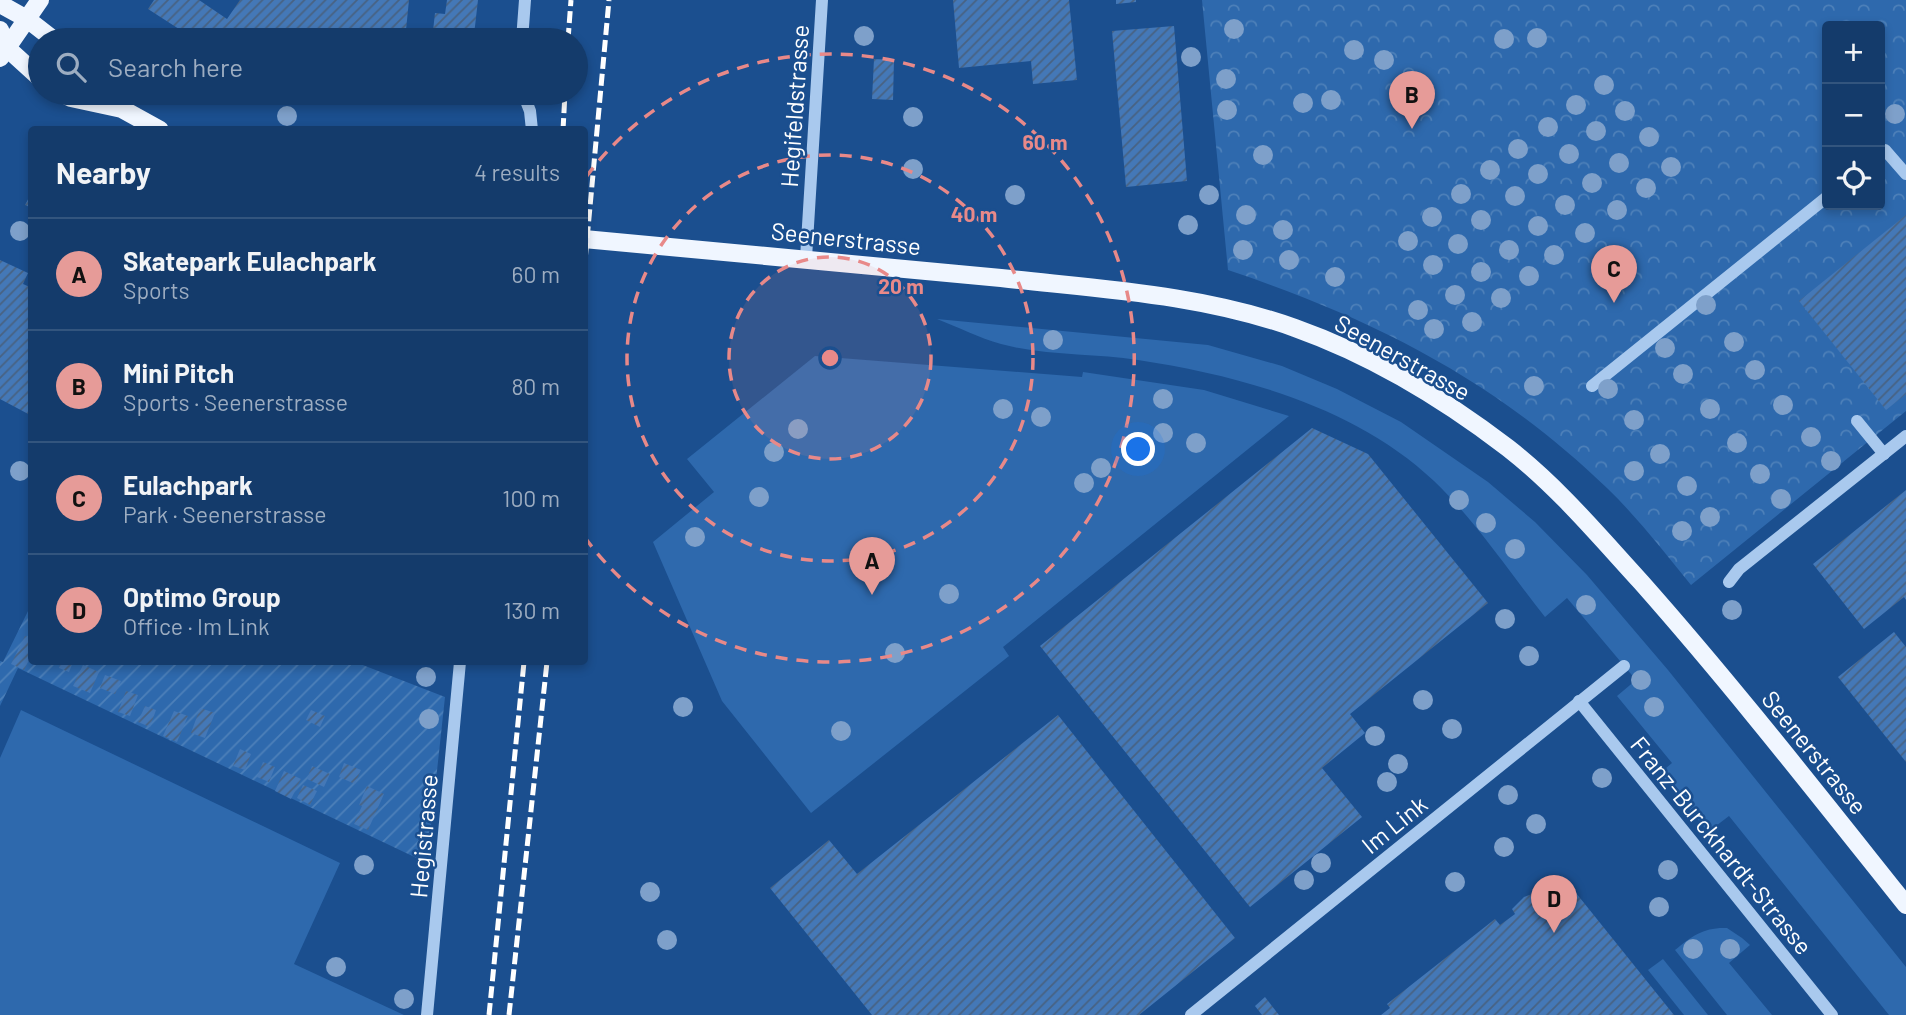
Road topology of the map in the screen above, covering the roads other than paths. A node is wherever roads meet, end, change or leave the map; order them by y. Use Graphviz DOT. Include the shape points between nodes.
graph roads {
  1 [pos="40,0"];
  2 [pos="524,0"];
  3 [pos="822,0"];
  4 [pos="0,4"];
  5 [pos="27,19"];
  6 [pos="39,28"];
  7 [pos="523,28"];
  8 [pos="0,30"];
  9 [pos="4,53"];
  10 [pos="28,70"];
  11 [pos="103,105"];
  12 [pos="119,105"];
  13 [pos="528,105"];
  14 [pos="122,109"];
  15 [pos="153,126"];
  16 [pos="532,126"];
  17 [pos="1885,150"];
  18 [pos="1906,174"];
  19 [pos="1822,201"];
  20 [pos="588,239"];
  21 [pos="806,258"];
  22 [pos="1592,386"];
  23 [pos="1857,421"];
  24 [pos="1906,436"];
  25 [pos="1884,454"];
  26 [pos="1729,582"];
  27 [pos="460,665"];
  28 [pos="1624,666"];
  29 [pos="1579,701"];
  30 [pos="1906,905"];
  31 [pos="427,1015"];
  32 [pos="1191,1015"];
  33 [pos="1832,1015"];
  1 -- 5 [label="main road"];
  2 -- 7 [label="street"];
  3 -- 21 [label="street, Hegifeldstrasse"];
  4 -- 5 [label="main road"];
  5 -- 6 [label="main road"];
  5 -- 9 [label="main road"];
  8 -- 9 [label="main road"];
  9 -- 10 [label="main road"];
  11 -- 14 [label="main road"];
  12 -- 14 [label="main road"];
  13 -- 16 [label="street"];
  14 -- 15 [label="main road"];
  17 -- 18 [label="street"];
  19 -- 22 [label="street"];
  20 -- 21 [label="main road, Seenerstrasse"];
  21 -- 30 [label="main road, Seenerstrasse" via="1150,294 1221,308 1294,328 1364,358 1432,396 1507,448 1564,496 1682,629"];
  23 -- 25 [label="street"];
  24 -- 25 [label="street"];
  25 -- 26 [label="street" via="1739,569"];
  27 -- 31 [label="street, Hegistrasse"];
  28 -- 29 [label="street, Im Link"];
  29 -- 32 [label="street, Im Link"];
  29 -- 33 [label="street, Franz-Burckhardt-Strasse"];
}
